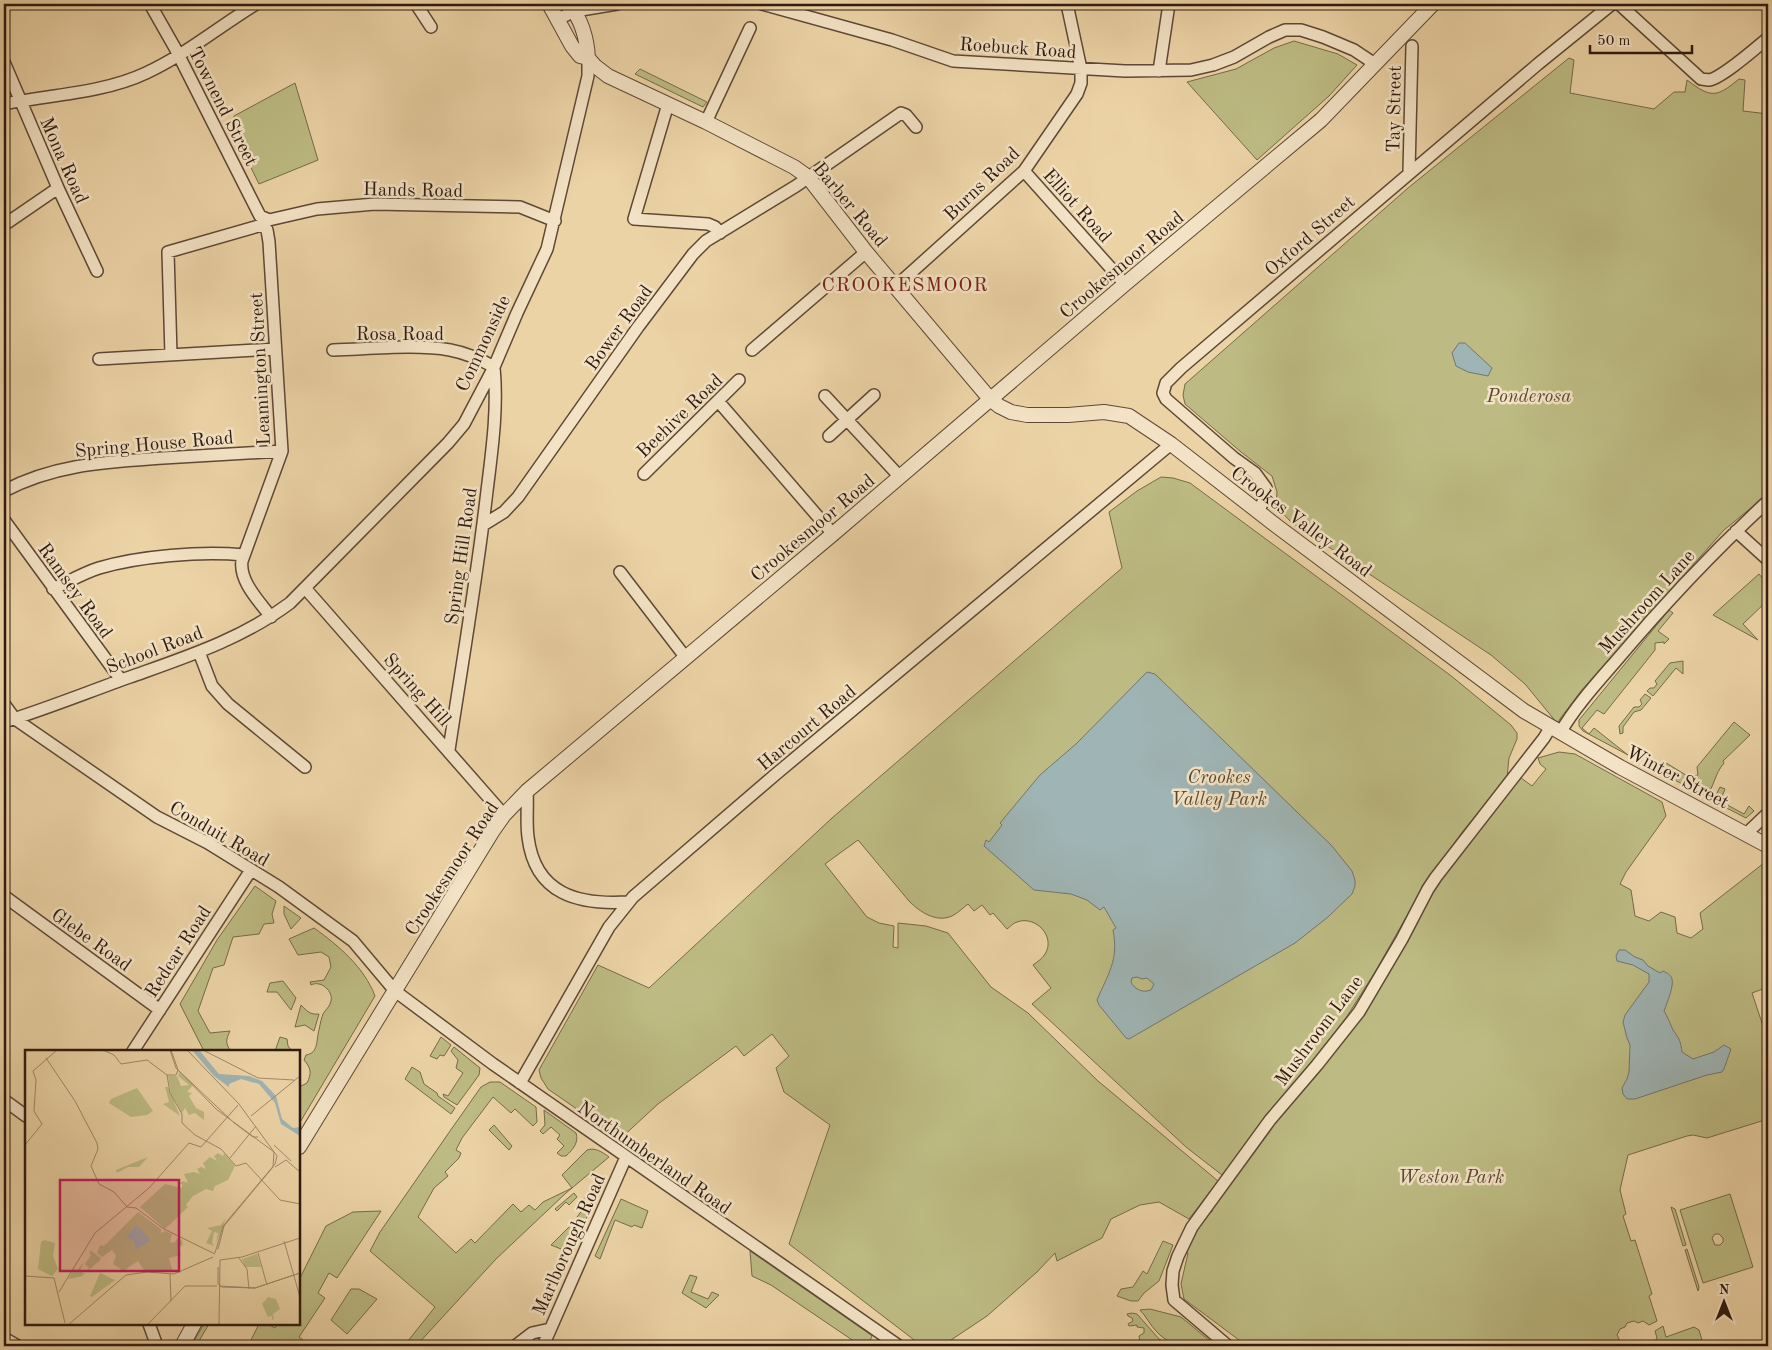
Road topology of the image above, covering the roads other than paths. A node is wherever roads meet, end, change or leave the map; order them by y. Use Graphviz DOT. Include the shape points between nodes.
graph roads {
  1 [pos="150,4"];
  2 [pos="256,4"];
  3 [pos="416,4"];
  4 [pos="549,4"];
  5 [pos="617,4"];
  6 [pos="762,4"];
  7 [pos="1067,4"];
  8 [pos="1169,4"];
  9 [pos="1433,4"];
  10 [pos="1612,4"];
  11 [pos="1620,4"];
  12 [pos="572,7"];
  13 [pos="558,19"];
  14 [pos="431,27"];
  15 [pos="750,28"];
  16 [pos="1768,38"];
  17 [pos="1412,46"];
  18 [pos="178,55"];
  19 [pos="588,58"];
  20 [pos="4,62"];
  21 [pos="1375,64"];
  22 [pos="1081,69"];
  23 [pos="1159,71"];
  24 [pos="21,101"];
  25 [pos="4,104"];
  26 [pos="668,104"];
  27 [pos="706,122"];
  28 [pos="916,127"];
  29 [pos="1024,171"];
  30 [pos="1409,172"];
  31 [pos="808,177"];
  32 [pos="58,188"];
  33 [pos="555,221"];
  34 [pos="266,222"];
  35 [pos="4,225"];
  36 [pos="720,233"];
  37 [pos="866,252"];
  38 [pos="97,271"];
  39 [pos="1125,284"];
  40 [pos="895,287"];
  41 [pos="275,349"];
  42 [pos="333,350"];
  43 [pos="752,350"];
  44 [pos="171,355"];
  45 [pos="98,359"];
  46 [pos="494,367"];
  47 [pos="739,380"];
  48 [pos="874,395"];
  49 [pos="825,396"];
  50 [pos="990,399"];
  51 [pos="718,402"];
  52 [pos="848,419"];
  53 [pos="829,436"];
  54 [pos="1171,444"];
  55 [pos="282,451"];
  56 [pos="644,474"];
  57 [pos="900,477"];
  58 [pos="4,491"];
  59 [pos="1768,501"];
  60 [pos="1258,512"];
  61 [pos="4,520"];
  62 [pos="483,525"];
  63 [pos="1736,531"];
  64 [pos="833,534"];
  65 [pos="244,555"];
  66 [pos="1768,560"];
  67 [pos="620,572"];
  68 [pos="305,588"];
  69 [pos="53,589"];
  70 [pos="271,617"];
  71 [pos="199,652"];
  72 [pos="686,658"];
  73 [pos="122,680"];
  74 [pos="4,704"];
  75 [pos="15,719"];
  76 [pos="4,722"];
  77 [pos="1560,733"];
  78 [pos="449,750"];
  79 [pos="305,767"];
  80 [pos="527,791"];
  81 [pos="1768,813"];
  82 [pos="504,815"];
  83 [pos="1746,834"];
  84 [pos="1768,846"];
  85 [pos="250,870"];
  86 [pos="4,896"];
  87 [pos="628,902"];
  88 [pos="395,991"];
  89 [pos="160,1010"];
  90 [pos="134,1050"];
  91 [pos="520,1084"];
  92 [pos="4,1100"];
  93 [pos="25,1115"];
  94 [pos="300,1145"];
  95 [pos="626,1157"];
  96 [pos="149,1325"];
  97 [pos="193,1325"];
  98 [pos="550,1329"];
  99 [pos="4,1338"];
  100 [pos="18,1346"];
  101 [pos="157,1346"];
  102 [pos="182,1346"];
  103 [pos="515,1346"];
  104 [pos="542,1346"];
  105 [pos="899,1346"];
  106 [pos="1228,1346"];
  1 -- 18 [label="street, Townend Street"];
  2 -- 18 [label="street"];
  3 -- 14 [label="street"];
  4 -- 13 [label="street"];
  5 -- 12 [label="street"];
  6 -- 22 [label="street, Roebuck Road" via="892,40 953,61"];
  7 -- 22 [label="street, Burns Road"];
  8 -- 23 [label="street"];
  9 -- 21 [label="street, Crookesmoor Road"];
  10 -- 30 [label="street, Oxford Street"];
  11 -- 16 [label="street" via="1702,79 1709,80 1726,71"];
  12 -- 13 [label="street"];
  12 -- 19 [label="street, Commonside" via="587,42"];
  13 -- 19 [label="street" via="572,46 580,56"];
  15 -- 27 [label="street"];
  17 -- 30 [label="street, Tay Street"];
  18 -- 24 [label="street" via="122,82"];
  18 -- 34 [label="street, Townend Street" via="260,216"];
  19 -- 26 [label="street, Barber Road" via="608,76"];
  19 -- 33 [label="street, Commonside" via="588,76"];
  20 -- 24 [label="street, Mona Road"];
  21 -- 23 [label="street, Roebuck Road" via="1354,50 1323,37 1301,30 1286,30 1213,65"];
  21 -- 39 [label="street, Crookesmoor Road" via="1321,120"];
  22 -- 23 [label="street, Roebuck Road"];
  22 -- 29 [label="street, Burns Road" via="1077,94"];
  24 -- 25 [label="street"];
  24 -- 32 [label="street, Mona Road"];
  26 -- 27 [label="street, Barber Road"];
  26 -- 36 [label="street" via="634,219 708,224"];
  27 -- 31 [label="street, Barber Road"];
  28 -- 31 [label="street, Bower Road" via="901,113"];
  29 -- 39 [label="street, Elliot Road"];
  29 -- 40 [label="street, Burns Road"];
  30 -- 60 [label="street, Oxford Street" via="1166,382 1163,393 1166,399 1255,473 1266,488"];
  31 -- 36 [label="street, Bower Road"];
  31 -- 37 [label="street, Barber Road"];
  32 -- 35 [label="street"];
  32 -- 38 [label="street, Mona Road"];
  33 -- 34 [label="street, Hands Road" via="520,208 375,204 317,209"];
  33 -- 46 [label="street, Commonside" via="548,249"];
  34 -- 41 [label="street, Leamington Street"];
  34 -- 44 [label="street, Hands Road" via="168,252"];
  36 -- 62 [label="street, Bower Road" via="693,254 518,497 504,512"];
  37 -- 40 [label="street, Barber Road"];
  37 -- 43 [label="street"];
  39 -- 50 [label="street, Crookesmoor Road"];
  40 -- 50 [label="street, Barber Road"];
  41 -- 44 [label="street"];
  41 -- 55 [label="street, Leamington Street"];
  42 -- 46 [label="street, Rosa Road" via="436,348 477,358"];
  44 -- 45 [label="street"];
  46 -- 62 [label="street, Spring Hill Road" via="494,426"];
  46 -- 68 [label="street, Commonside" via="464,424 448,444"];
  47 -- 51 [label="street, Beehive Road"];
  48 -- 52 [label="street"];
  49 -- 52 [label="street"];
  50 -- 54 [label="street, Crookes Valley Road" via="1012,412 1027,415 1122,414"];
  50 -- 57 [label="street, Crookesmoor Road"];
  51 -- 56 [label="street, Beehive Road"];
  51 -- 64 [label="street"];
  52 -- 53 [label="street"];
  52 -- 57 [label="street"];
  54 -- 60 [label="street, Crookes Valley Road"];
  54 -- 87 [label="street, Harcourt Road"];
  55 -- 58 [label="street, Spring House Road" via="100,462 54,470"];
  55 -- 65 [label="street, Leamington Street"];
  57 -- 64 [label="street, Crookesmoor Road"];
  59 -- 63 [label="street, Mushroom Lane"];
  60 -- 77 [label="street, Crookes Valley Road" via="1524,711"];
  61 -- 69 [label="street, Ramsey Road"];
  62 -- 78 [label="street, Spring Hill Road"];
  63 -- 66 [label="street"];
  63 -- 77 [label="street, Mushroom Lane" via="1674,593 1576,708"];
  64 -- 72 [label="street, Crookesmoor Road"];
  65 -- 69 [label="street" via="210,553 125,562 98,568"];
  65 -- 70 [label="street, Leamington Street" via="241,569 244,578"];
  67 -- 72 [label="street"];
  68 -- 70 [label="street, School Road"];
  68 -- 78 [label="street, Spring Hill"];
  69 -- 73 [label="street, Ramsey Road"];
  70 -- 71 [label="street, School Road" via="242,634"];
  71 -- 73 [label="street, School Road"];
  71 -- 79 [label="street" via="212,686 224,700"];
  72 -- 80 [label="street, Crookesmoor Road"];
  73 -- 75 [label="street, School Road"];
  74 -- 75 [label="street, Conduit Road"];
  75 -- 76 [label="street, School Road"];
  75 -- 85 [label="street, Conduit Road" via="157,817 208,843"];
  77 -- 83 [label="street, Winter Street"];
  77 -- 106 [label="street, Mushroom Lane" via="1544,738 1436,877 1358,1012 1270,1120 1192,1227 1174,1271 1174,1300"];
  78 -- 82 [label="street, Spring Hill"];
  80 -- 82 [label="street, Crookesmoor Road"];
  80 -- 87 [label="street" via="528,838 545,880 558,891 583,900"];
  81 -- 83 [label="street"];
  82 -- 88 [label="street, Crookesmoor Road"];
  83 -- 84 [label="street, Winter Street"];
  85 -- 88 [label="street, Conduit Road" via="353,941"];
  85 -- 89 [label="street, Redcar Road"];
  86 -- 89 [label="street, Glebe Road"];
  87 -- 91 [label="street, Harcourt Road" via="589,960"];
  88 -- 91 [label="street, Northumberland Road"];
  88 -- 94 [label="street, Crookesmoor Road"];
  89 -- 90 [label="street, Redcar Road"];
  91 -- 95 [label="street, Northumberland Road"];
  92 -- 93 [label="street"];
  95 -- 98 [label="street, Marlborough Road"];
  95 -- 105 [label="street, Northumberland Road"];
  96 -- 101 [label="street"];
  97 -- 102 [label="street"];
  98 -- 103 [label="street" via="532,1332"];
  98 -- 104 [label="street, Marlborough Road"];
  99 -- 100 [label="street"];
}
